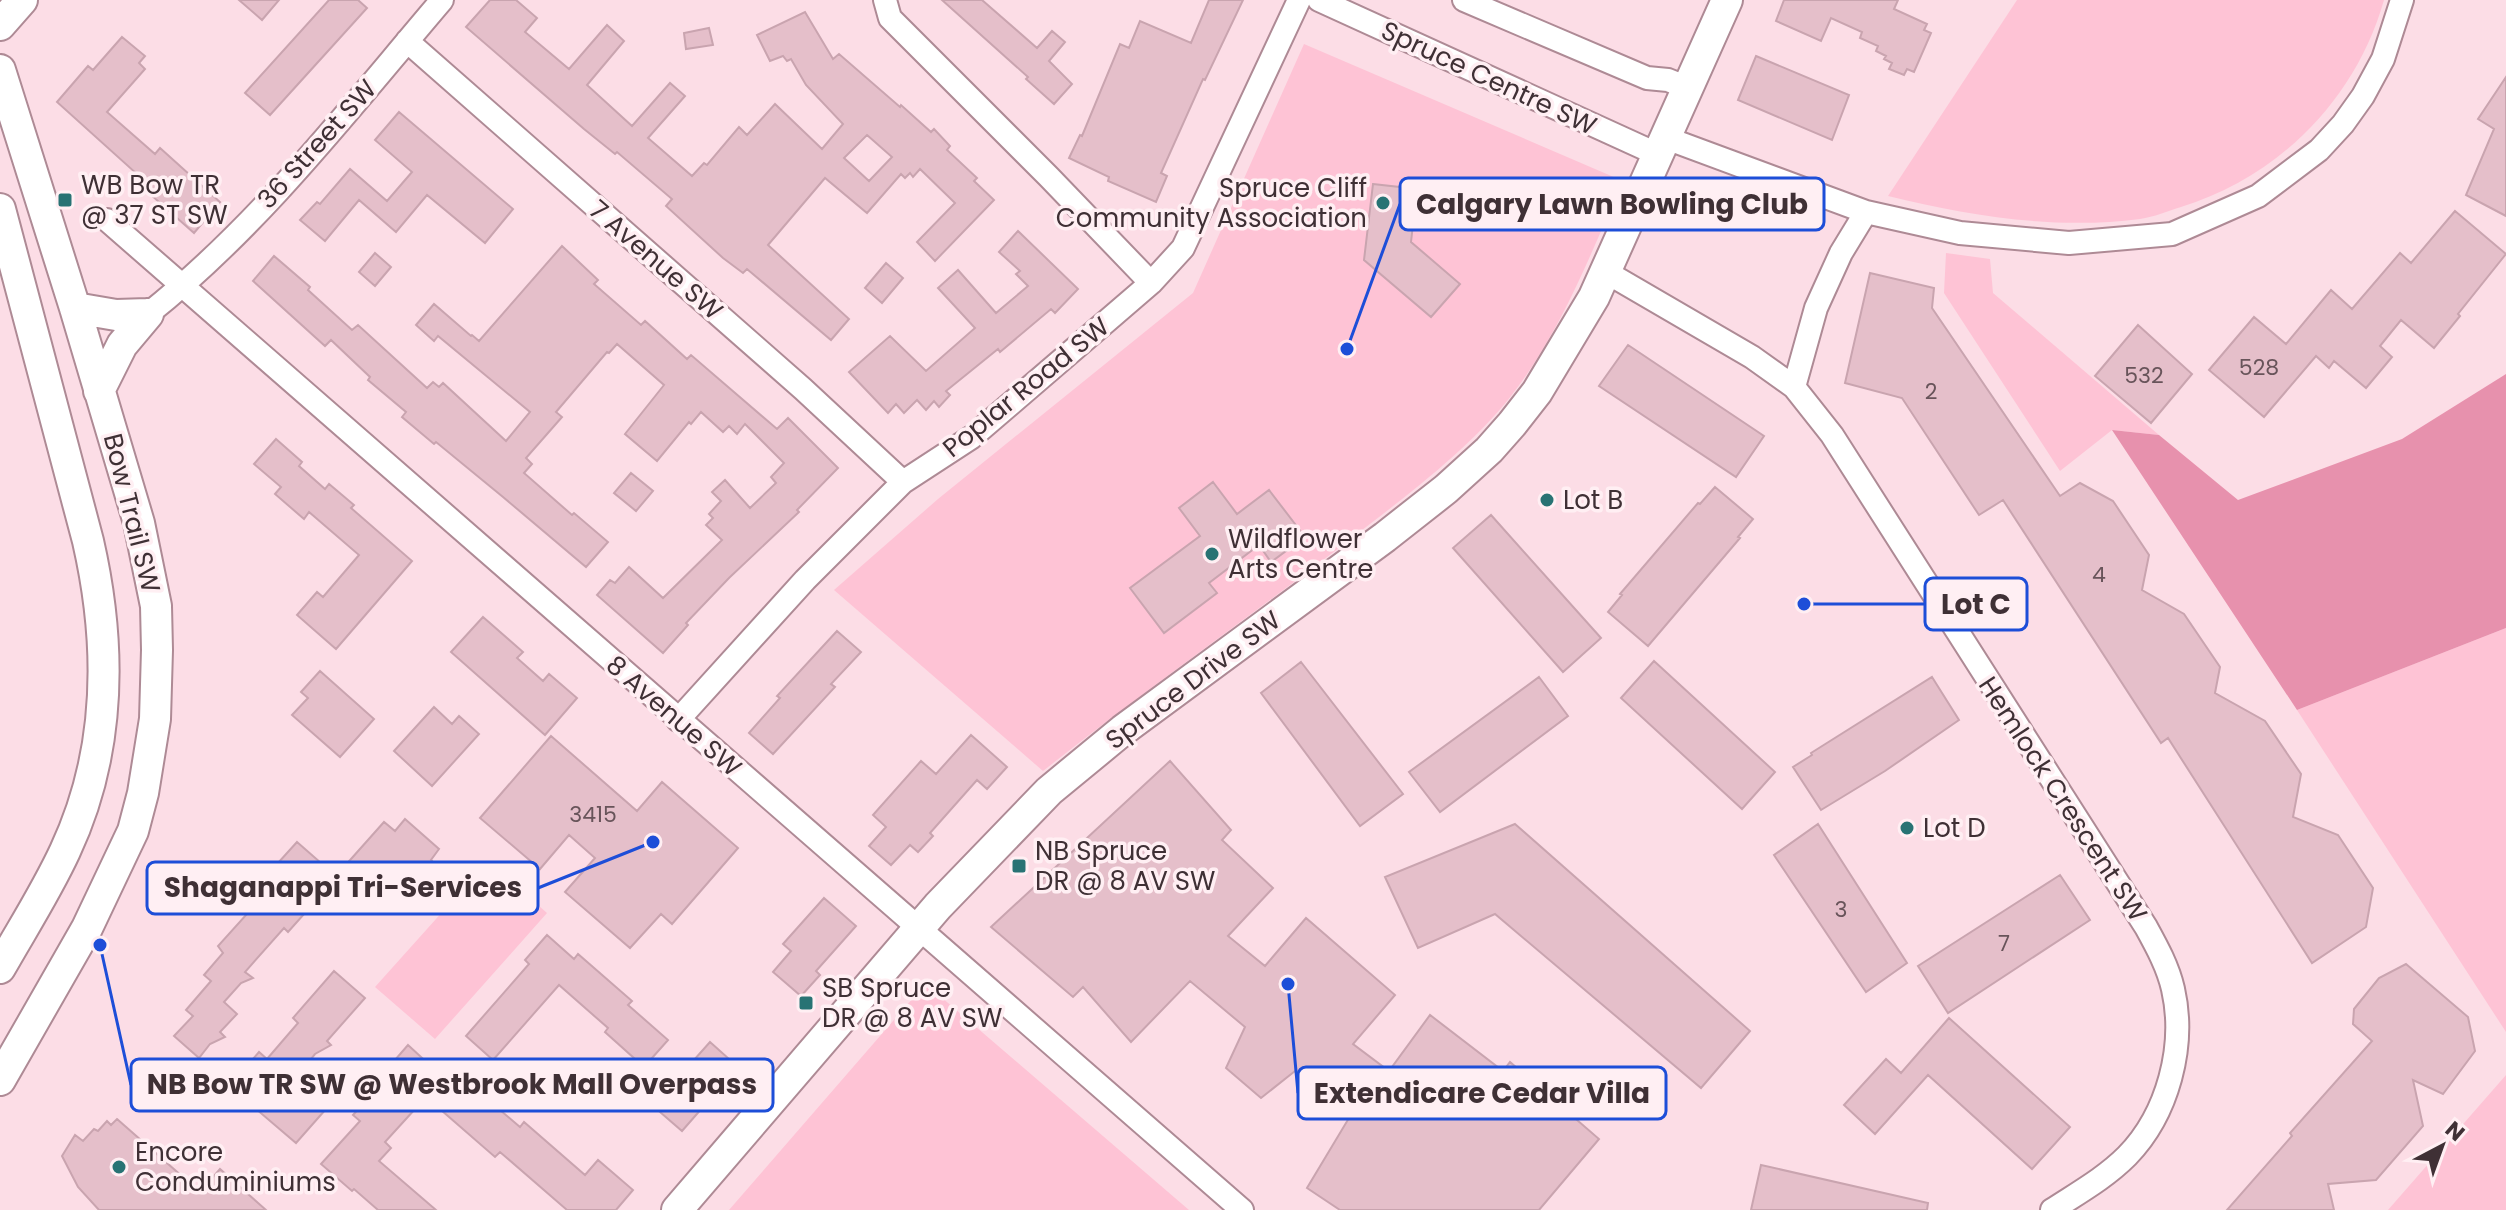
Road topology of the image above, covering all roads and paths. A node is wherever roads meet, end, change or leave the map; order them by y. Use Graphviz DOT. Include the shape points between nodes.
graph roads {
  1 [pos="22,0"];
  2 [pos="442,0"];
  3 [pos="885,0"];
  4 [pos="1299,0"];
  5 [pos="1319,0"];
  6 [pos="1464,0"];
  7 [pos="1727,0"];
  8 [pos="2402,0"];
  9 [pos="0,25"];
  10 [pos="407,41"];
  11 [pos="0,70"];
  12 [pos="1688,88"];
  13 [pos="1662,147"];
  14 [pos="0,209"];
  15 [pos="1866,212"];
  16 [pos="107,220"];
  17 [pos="1606,272"];
  18 [pos="0,275"];
  19 [pos="1151,283"];
  20 [pos="183,287"];
  21 [pos="75,308"];
  22 [pos="148,314"];
  23 [pos="31,326"];
  24 [pos="1794,387"];
  25 [pos="99,391"];
  26 [pos="903,482"];
  27 [pos="678,720"];
  28 [pos="918,929"];
  29 [pos="0,968"];
  30 [pos="0,1080"];
  31 [pos="677,1210"];
  32 [pos="1242,1210"];
  33 [pos="2052,1210"];
  1 -- 9 [label="main road"];
  2 -- 10 [label="street, 36 Street SW"];
  3 -- 19 [label="street" via="890,18"];
  4 -- 19 [label="street, Poplar Road SW" via="1183,248"];
  5 -- 13 [label="street, Spruce Centre SW"];
  6 -- 12 [label="street" via="1647,78"];
  7 -- 12 [label="main road, Spruce Drive SW"];
  8 -- 15 [label="street, Spruce Centre SW" via="2383,59 2363,96 2319,150 2258,196 2172,234 2069,243 1960,233"];
  10 -- 20 [label="street, 36 Street SW" via="298,170"];
  10 -- 26 [label="street, 7 Avenue SW"];
  11 -- 21 [label="main road, Bow Trail SW"];
  12 -- 13 [label="main road, Spruce Drive SW"];
  13 -- 15 [label="street, Spruce Centre SW"];
  13 -- 17 [label="main road, Spruce Drive SW"];
  14 -- 23 [label="main road, Bow Trail SW"];
  15 -- 24 [label="street" via="1816,308"];
  16 -- 20 [label="street, 8 Avenue SW"];
  17 -- 24 [label="street, Hemlock Crescent SW"];
  17 -- 28 [label="main road, Spruce Drive SW" via="1537,392 1489,450 1385,537 1123,730 1049,791"];
  18 -- 23 [label="main road"];
  19 -- 26 [label="street, Poplar Road SW" via="972,437"];
  20 -- 22 [label="street, 36 Street SW"];
  20 -- 27 [label="street, 8 Avenue SW"];
  21 -- 22 [label="main road"];
  21 -- 25 [label="main road, Bow Trail SW"];
  22 -- 25 [label="main road, 36 Street SW" via="122,345"];
  23 -- 29 [label="main road, Bow Trail SW" via="97,578 104,706 78,820"];
  24 -- 33 [label="street, Hemlock Crescent SW" via="1832,435 2146,927 2173,988 2177,1048 2159,1108 2143,1137 2118,1164"];
  25 -- 30 [label="main road, Bow Trail SW" via="139,523 156,606 152,741 133,831 114,875"];
  26 -- 27 [label="street, Poplar Road SW"];
  27 -- 28 [label="street, 8 Avenue SW"];
  28 -- 31 [label="main road, Spruce Drive SW"];
  28 -- 32 [label="street, 8 Avenue SW"];
}
